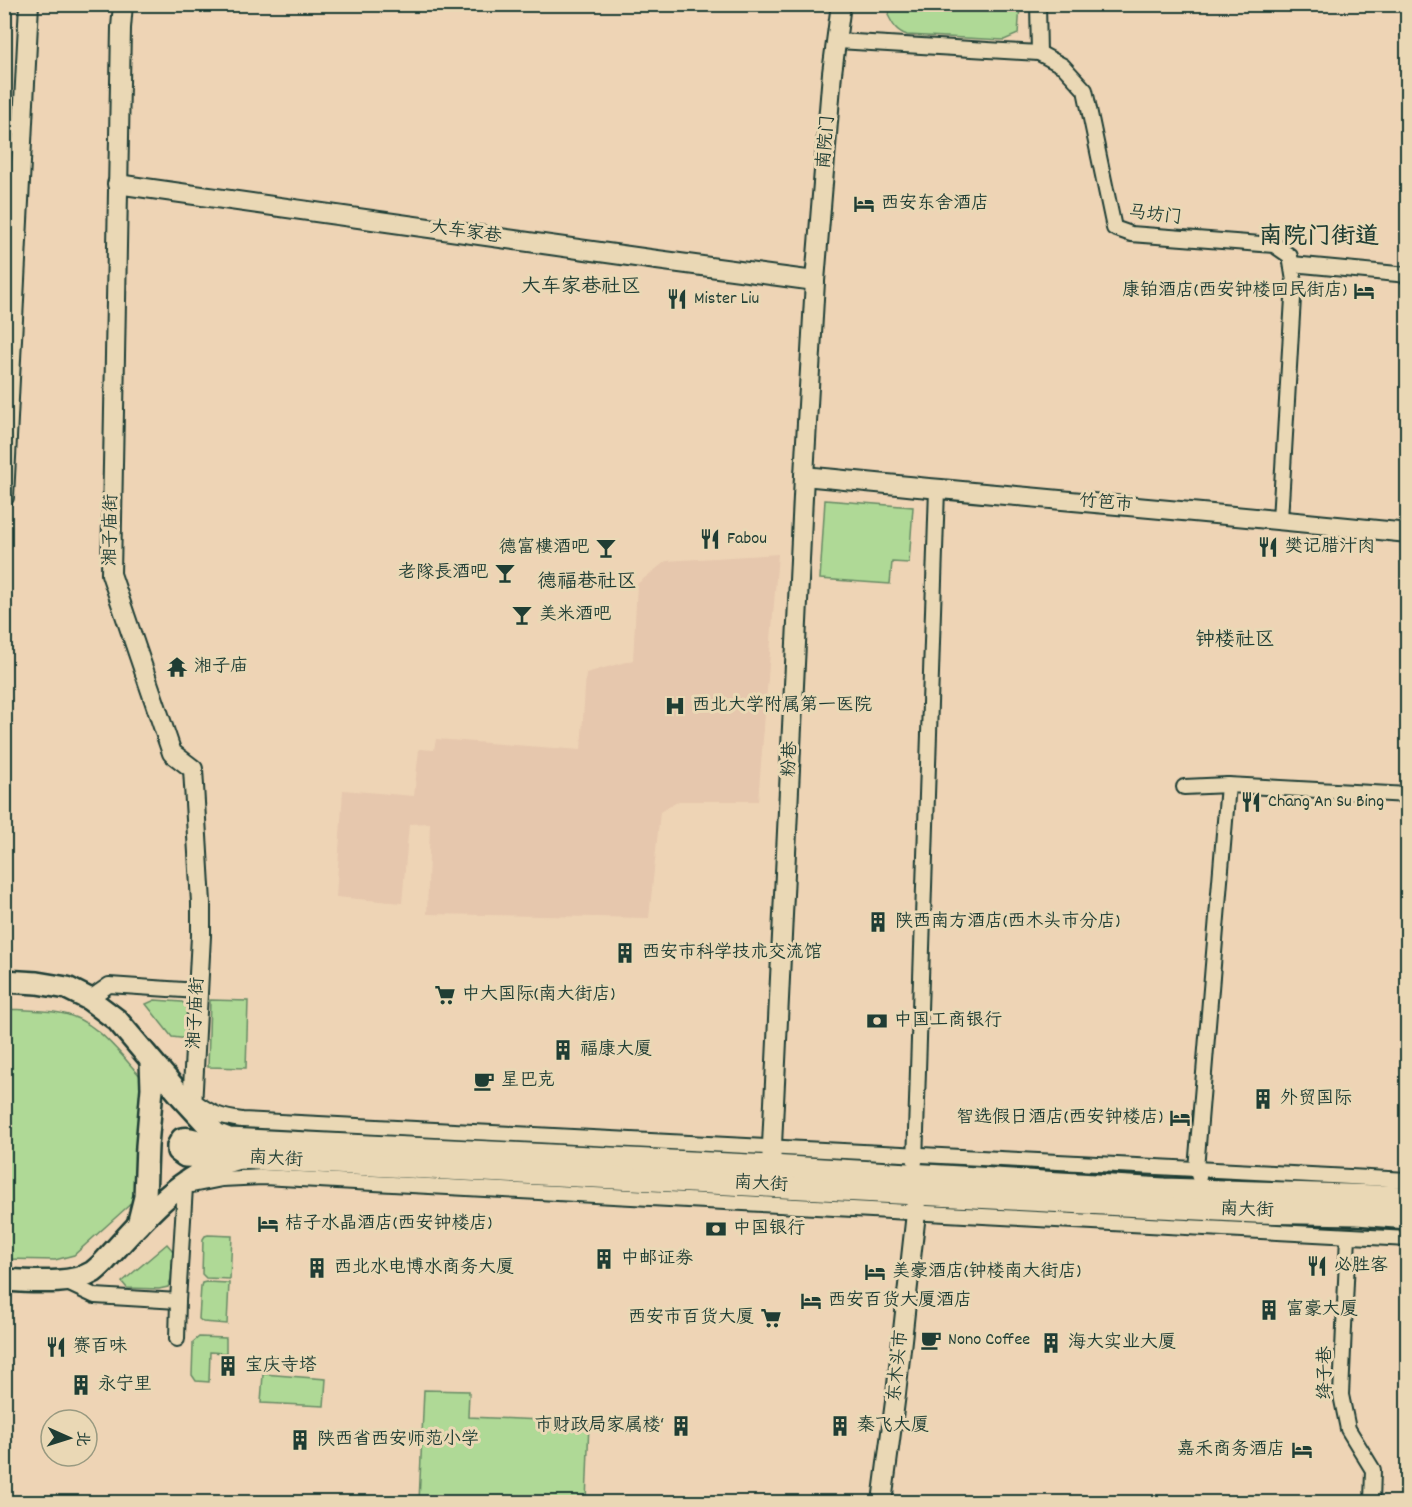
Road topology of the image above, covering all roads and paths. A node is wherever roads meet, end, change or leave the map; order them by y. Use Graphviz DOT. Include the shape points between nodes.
graph roads {
  1 [pos="29,4"];
  2 [pos="123,4"];
  3 [pos="841,4"];
  4 [pos="1038,4"];
  5 [pos="838,40"];
  6 [pos="1039,53"];
  7 [pos="117,184"];
  8 [pos="1292,264"];
  9 [pos="1407,274"];
  10 [pos="815,281"];
  11 [pos="804,476"];
  12 [pos="937,489"];
  13 [pos="4,497"];
  14 [pos="1280,520"];
  15 [pos="1407,533"];
  16 [pos="1228,785"];
  17 [pos="1184,787"];
  18 [pos="1407,795"];
  19 [pos="4,981"];
  20 [pos="198,991"];
  21 [pos="88,999"];
  22 [pos="158,1069"];
  23 [pos="192,1104"];
  24 [pos="252,1140"];
  25 [pos="772,1157"];
  26 [pos="240,1158"];
  27 [pos="1196,1169"];
  28 [pos="1407,1180"];
  29 [pos="915,1184"];
  30 [pos="182,1186"];
  31 [pos="1203,1191"];
  32 [pos="1407,1197"];
  33 [pos="1407,1218"];
  34 [pos="138,1226"];
  35 [pos="1348,1236"];
  36 [pos="1407,1239"];
  37 [pos="4,1280"];
  38 [pos="62,1281"];
  39 [pos="178,1301"];
  40 [pos="177,1339"];
  41 [pos="882,1503"];
  42 [pos="1372,1503"];
  1 -- 13 [label="street"];
  2 -- 7 [label="street, 湘子庙街"];
  3 -- 5 [label="street, 南院门"];
  4 -- 6 [label="street"];
  5 -- 6 [label="street, 马坊门"];
  5 -- 10 [label="street, 南院门"];
  6 -- 8 [label="street, 马坊门" via="1063,66 1085,90 1114,228 1131,234 1274,245 1290,256"];
  7 -- 10 [label="street, 大车家巷"];
  7 -- 20 [label="street, 湘子庙街" via="111,574 172,753 193,769 201,903"];
  8 -- 9 [label="street"];
  8 -- 14 [label="street"];
  10 -- 11 [label="street, 粉巷"];
  11 -- 12 [label="street, 竹笆市"];
  11 -- 25 [label="street, 粉巷"];
  12 -- 14 [label="street, 竹笆市"];
  12 -- 29 [label="street"];
  14 -- 15 [label="street, 竹笆市"];
  16 -- 17 [label="street"];
  16 -- 18 [label="street"];
  16 -- 27 [label="street"];
  19 -- 21 [label="main road, 南大街" via="68,988"];
  20 -- 21 [label="street" via="109,985"];
  20 -- 23 [label="street, 湘子庙街"];
  21 -- 22 [label="main road, 南大街" via="117,1020"];
  22 -- 23 [label="main road, 南大街"];
  22 -- 34 [label="main road" via="152,1088 145,1197"];
  23 -- 24 [label="main road, 南大街" via="216,1134"];
  23 -- 25 [label="street" via="223,1118 242,1120"];
  24 -- 25 [label="main road, 南大街"];
  24 -- 26 [label="main road" via="224,1145 187,1138 178,1146 185,1156"];
  25 -- 29 [label="main road, 南大街"];
  26 -- 29 [label="main road, 南大街"];
  26 -- 30 [label="main road, 南大街" via="216,1165"];
  27 -- 28 [label="street"];
  27 -- 29 [label="street"];
  27 -- 31 [label="street"];
  29 -- 30 [label="street" via="263,1178 222,1179"];
  29 -- 31 [label="main road, 南大街"];
  29 -- 33 [label="main road, 南大街" via="1255,1212"];
  29 -- 35 [label="street"];
  29 -- 41 [label="street, 东木头市"];
  30 -- 34 [label="main road, 南大街"];
  30 -- 39 [label="street"];
  31 -- 32 [label="main road, 南大街"];
  34 -- 38 [label="main road, 南大街" via="93,1272"];
  35 -- 36 [label="street"];
  35 -- 42 [label="street, 绛子巷" via="1341,1395 1348,1429 1373,1470"];
  37 -- 38 [label="main road, 南大街"];
  38 -- 39 [label="street" via="94,1296"];
  39 -- 40 [label="street"];
}
